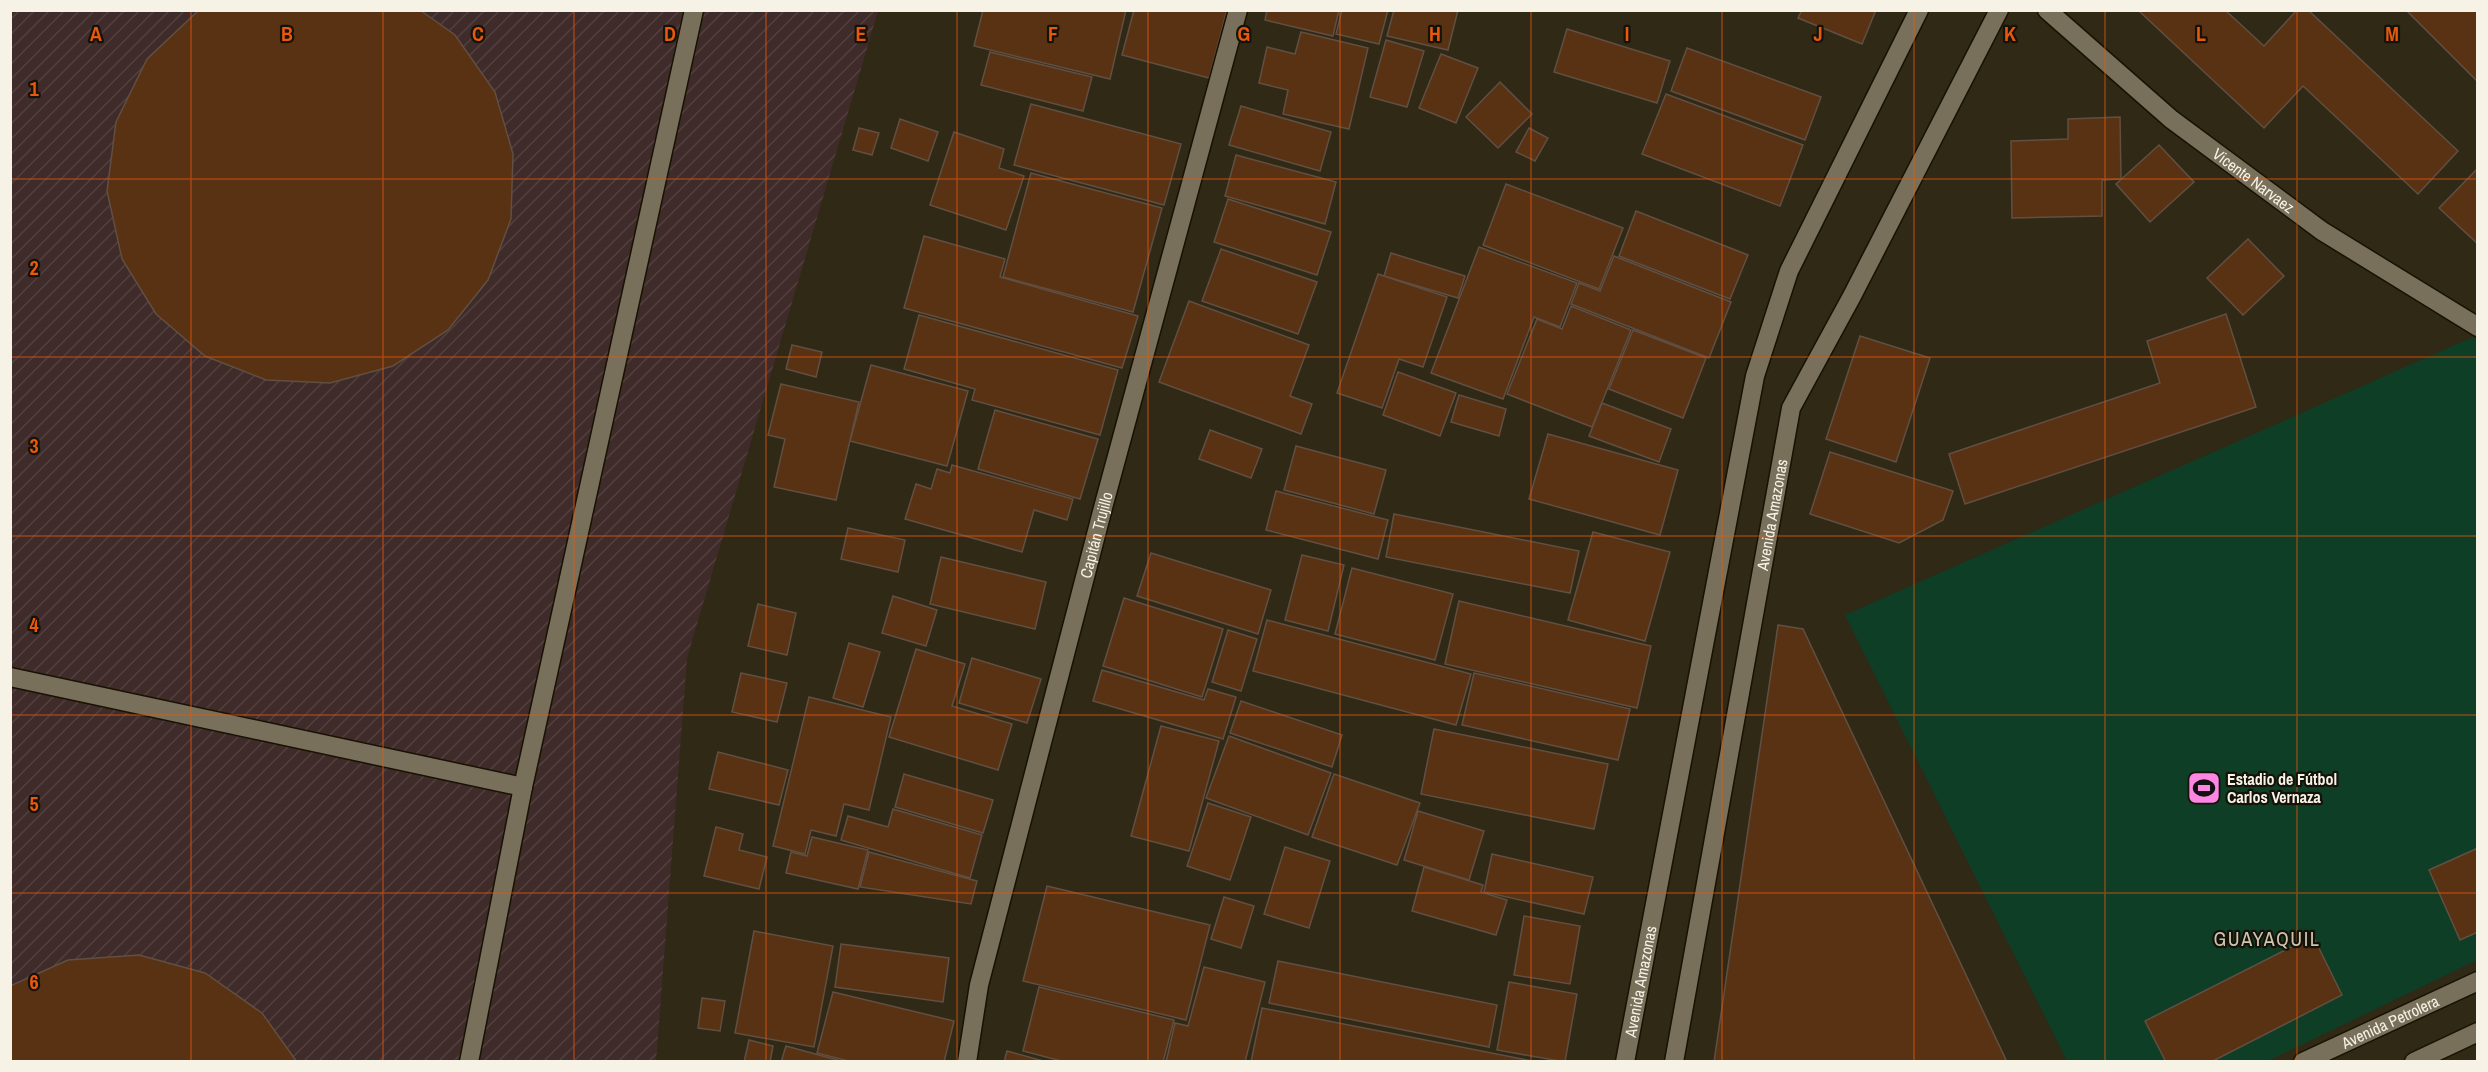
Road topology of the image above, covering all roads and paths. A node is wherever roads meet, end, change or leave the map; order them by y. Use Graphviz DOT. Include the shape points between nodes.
graph roads {
  1 [pos="694,10"];
  2 [pos="1238,10"];
  3 [pos="1919,10"];
  4 [pos="1999,10"];
  5 [pos="2046,10"];
  6 [pos="2478,327"];
  7 [pos="10,677"];
  8 [pos="523,786"];
  9 [pos="2478,981"];
  10 [pos="2478,1032"];
  11 [pos="469,1062"];
  12 [pos="967,1062"];
  13 [pos="1625,1062"];
  14 [pos="1674,1062"];
  15 [pos="2303,1062"];
  16 [pos="2414,1062"];
  1 -- 8 [label="main road"];
  2 -- 12 [label="main road, Capitán Trujillo" via="982,974"];
  3 -- 13 [label="main road, Avenida Amazonas" via="1789,270 1755,376"];
  4 -- 14 [label="main road, Avenida Amazonas" via="1791,408"];
  5 -- 6 [label="main road, Vicente Narvaez" via="2171,119 2322,231"];
  7 -- 8 [label="main road"];
  8 -- 11 [label="main road"];
  9 -- 15 [label="main road, Avenida Petrolera"];
  10 -- 16 [label="main road"];
}
